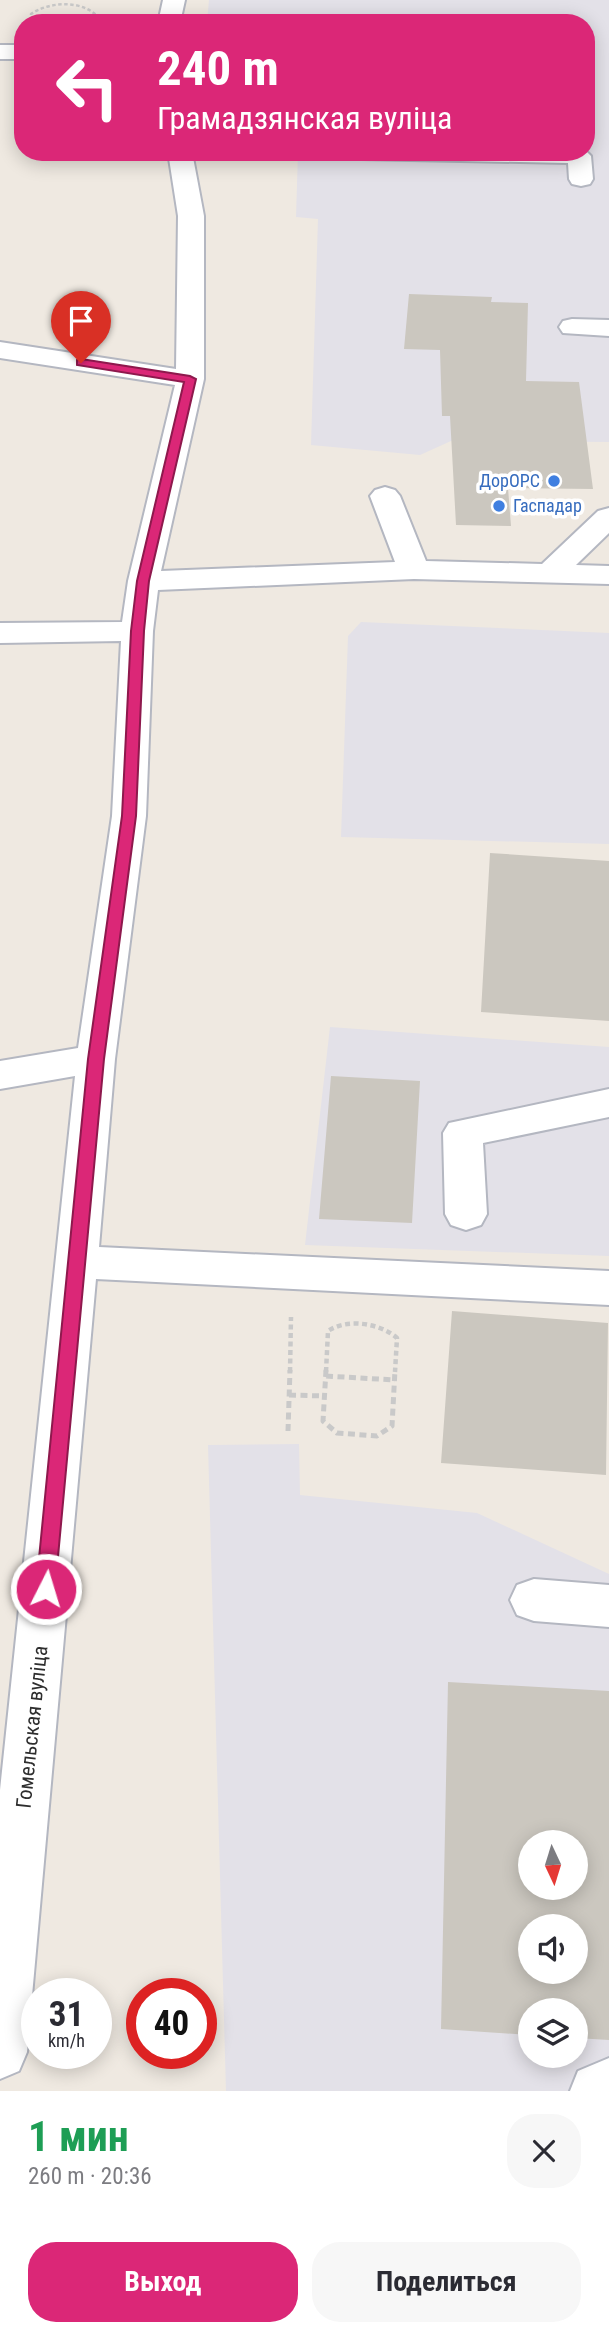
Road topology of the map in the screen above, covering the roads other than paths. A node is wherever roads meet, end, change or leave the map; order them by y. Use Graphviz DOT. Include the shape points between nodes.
graph roads {
  1 [pos="182,161"];
  2 [pos="579,161"];
  3 [pos="581,179"];
  4 [pos="572,327"];
  5 [pos="609,328"];
  6 [pos="0,350"];
  7 [pos="190,379"];
  8 [pos="385,496"];
  9 [pos="609,517"];
  10 [pos="414,570"];
  11 [pos="549,574"];
  12 [pos="609,575"];
  13 [pos="143,581"];
  14 [pos="137,631"];
  15 [pos="0,634"];
  16 [pos="96,1059"];
  17 [pos="0,1075"];
  18 [pos="609,1102"];
  19 [pos="466,1214"];
  20 [pos="78,1262"];
  21 [pos="609,1289"];
  22 [pos="534,1600"];
  23 [pos="609,1606"];
  24 [pos="0,2052"];
  25 [pos="609,2086"];
  26 [pos="598,2091"];
  1 -- 7 [label="street, Гомельская вуліца" via="191,216"];
  2 -- 3 [label="street"];
  4 -- 5 [label="street"];
  6 -- 7 [label="street"];
  7 -- 13 [label="street, Гомельская вуліца"];
  8 -- 10 [label="street"];
  9 -- 11 [label="street"];
  10 -- 11 [label="street"];
  10 -- 13 [label="street"];
  11 -- 12 [label="street"];
  13 -- 14 [label="street, Гомельская вуліца"];
  14 -- 15 [label="street"];
  14 -- 16 [label="street, Гомельская вуліца" via="129,816"];
  16 -- 17 [label="street"];
  16 -- 20 [label="street, Гомельская вуліца"];
  18 -- 19 [label="street" via="463,1133"];
  20 -- 21 [label="street"];
  20 -- 24 [label="street, Гомельская вуліца"];
  22 -- 23 [label="street"];
  25 -- 26 [label="street"];
}
